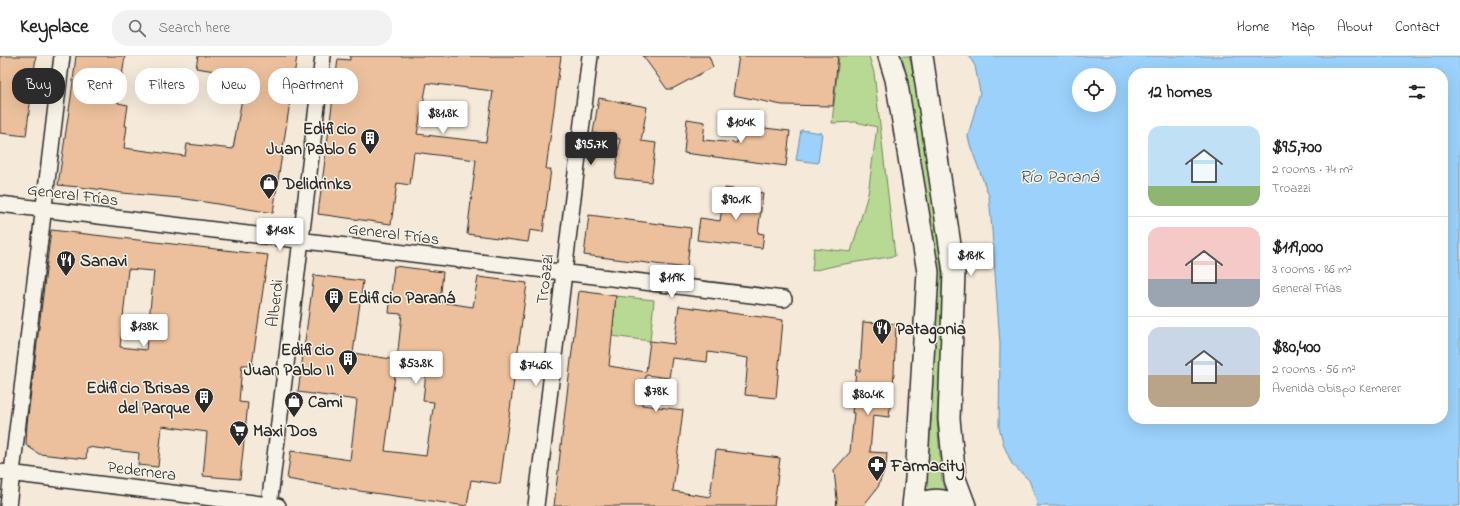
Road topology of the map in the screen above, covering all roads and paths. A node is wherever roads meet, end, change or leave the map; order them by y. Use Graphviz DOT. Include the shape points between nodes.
graph roads {
  1 [pos="62,56"];
  2 [pos="323,56"];
  3 [pos="590,56"];
  4 [pos="889,56"];
  5 [pos="922,56"];
  6 [pos="0,204"];
  7 [pos="44,210"];
  8 [pos="301,241"];
  9 [pos="564,272"];
  10 [pos="784,299"];
  11 [pos="6,473"];
  12 [pos="8,506"];
  13 [pos="272,506"];
  14 [pos="536,506"];
  15 [pos="913,506"];
  16 [pos="918,506"];
  17 [pos="957,506"];
  18 [pos="965,506"];
  1 -- 7 [label="street"];
  2 -- 8 [label="street, Alberdi"];
  3 -- 9 [label="street, Troazzi"];
  4 -- 15 [label="main road" via="896,79 928,272"];
  5 -- 18 [label="main road" via="954,272 949,419 956,479"];
  6 -- 7 [label="street, General Frías"];
  7 -- 8 [label="street, General Frías"];
  7 -- 11 [label="street"];
  8 -- 9 [label="street, General Frías"];
  8 -- 13 [label="street, Alberdi"];
  9 -- 10 [label="street, General Frías"];
  9 -- 14 [label="street, Troazzi"];
  11 -- 12 [label="street"];
  11 -- 13 [label="street, Pedernera"];
  16 -- 17 [label="main road" via="923,502 936,500"];
}
